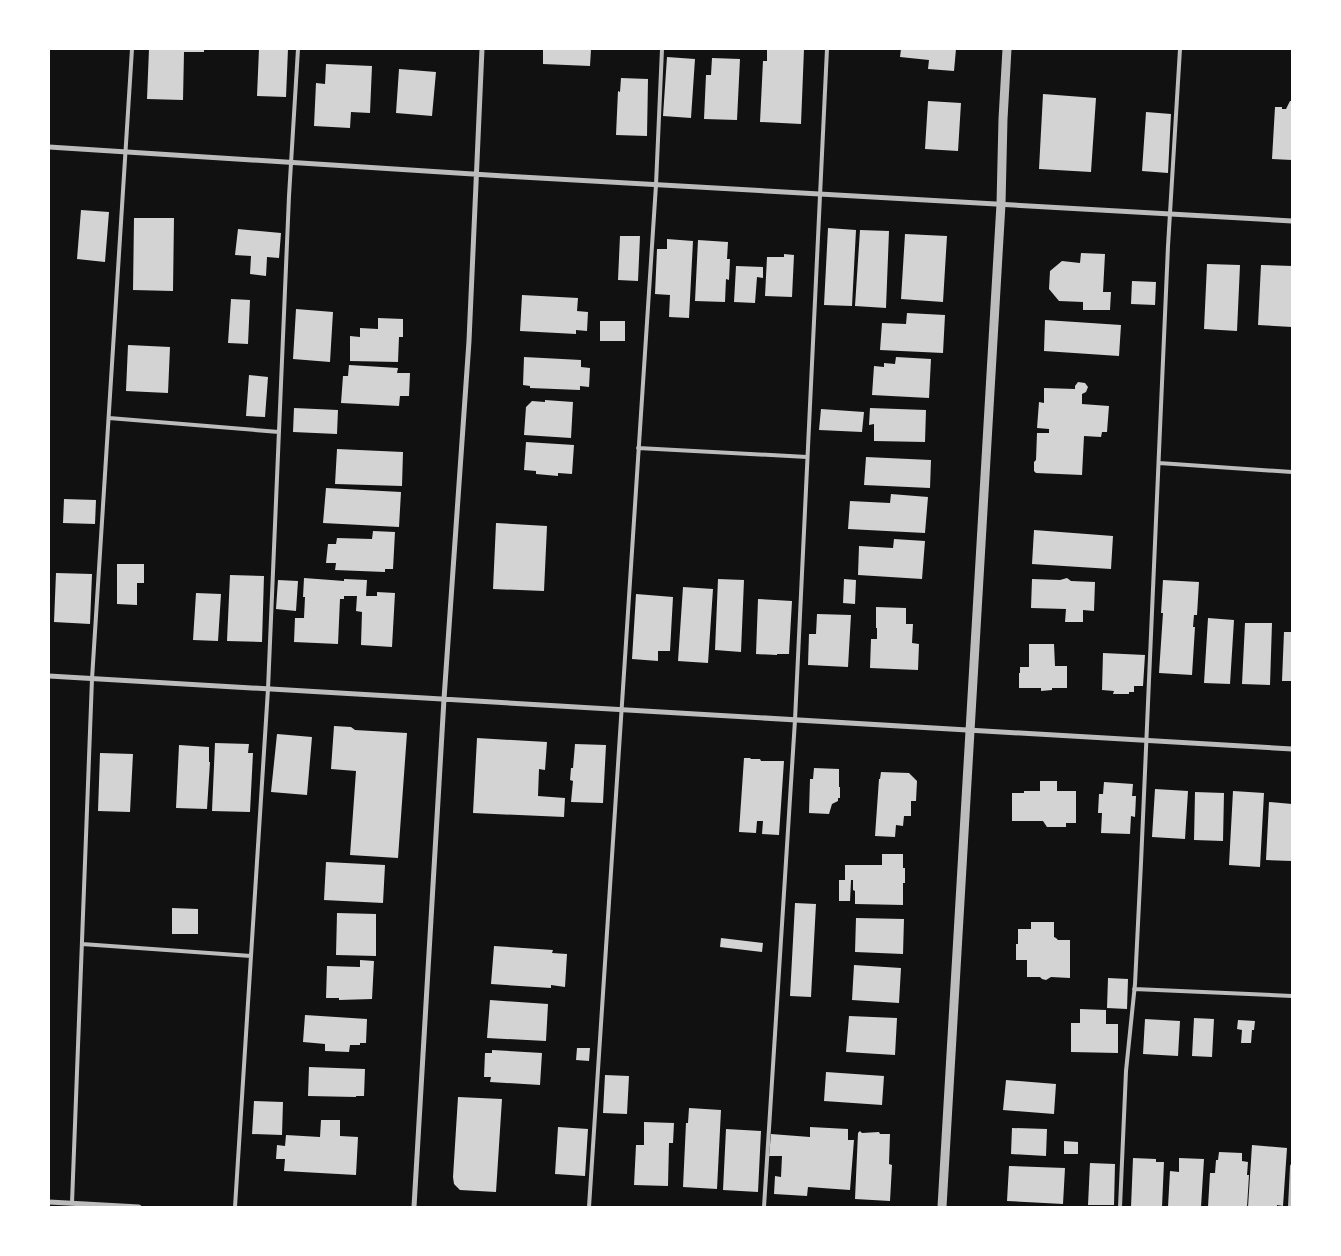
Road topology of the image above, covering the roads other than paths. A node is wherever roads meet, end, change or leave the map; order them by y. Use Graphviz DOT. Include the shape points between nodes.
graph roads {
  1 [pos="132,49"];
  2 [pos="298,49"];
  3 [pos="482,49"];
  4 [pos="662,49"];
  5 [pos="827,49"];
  6 [pos="1007,49"];
  7 [pos="1180,49"];
  8 [pos="49,148"];
  9 [pos="126,152"];
  10 [pos="290,162"];
  11 [pos="476,174"];
  12 [pos="656,184"];
  13 [pos="820,193"];
  14 [pos="1001,204"];
  15 [pos="1170,214"];
  16 [pos="1292,221"];
  17 [pos="109,418"];
  18 [pos="279,432"];
  19 [pos="638,448"];
  20 [pos="808,457"];
  21 [pos="1159,463"];
  22 [pos="1292,472"];
  23 [pos="49,676"];
  24 [pos="92,679"];
  25 [pos="268,689"];
  26 [pos="444,699"];
  27 [pos="621,709"];
  28 [pos="795,720"];
  29 [pos="971,730"];
  30 [pos="1147,740"];
  31 [pos="1292,749"];
  32 [pos="82,944"];
  33 [pos="251,956"];
  34 [pos="1134,989"];
  35 [pos="1292,996"];
  36 [pos="1292,1166"];
  37 [pos="49,1202"];
  38 [pos="72,1203"];
  39 [pos="139,1207"];
  40 [pos="235,1207"];
  41 [pos="414,1207"];
  42 [pos="588,1207"];
  43 [pos="764,1207"];
  44 [pos="942,1207"];
  45 [pos="1120,1207"];
  46 [pos="1290,1207"];
  1 -- 9 [label="lane"];
  2 -- 10 [label="lane"];
  3 -- 11 [label="street"];
  4 -- 12 [label="lane"];
  5 -- 13 [label="lane"];
  6 -- 14 [label="street"];
  7 -- 15 [label="lane"];
  8 -- 9 [label="street"];
  9 -- 10 [label="street"];
  9 -- 17 [label="lane"];
  10 -- 11 [label="street"];
  10 -- 18 [label="lane"];
  11 -- 12 [label="street"];
  11 -- 26 [label="street" via="469,341"];
  12 -- 13 [label="street"];
  12 -- 19 [label="lane"];
  13 -- 14 [label="street"];
  13 -- 20 [label="lane"];
  14 -- 15 [label="street"];
  14 -- 29 [label="street"];
  15 -- 16 [label="street"];
  15 -- 21 [label="lane"];
  17 -- 18 [label="lane"];
  17 -- 24 [label="lane"];
  18 -- 25 [label="lane"];
  19 -- 20 [label="lane"];
  19 -- 27 [label="lane"];
  20 -- 28 [label="lane"];
  21 -- 22 [label="lane"];
  21 -- 30 [label="lane"];
  23 -- 24 [label="street"];
  24 -- 25 [label="street"];
  24 -- 32 [label="lane"];
  25 -- 26 [label="street"];
  25 -- 33 [label="lane"];
  26 -- 27 [label="street"];
  26 -- 41 [label="street"];
  27 -- 28 [label="street"];
  27 -- 42 [label="lane"];
  28 -- 29 [label="street"];
  28 -- 43 [label="lane"];
  29 -- 30 [label="street"];
  29 -- 44 [label="street"];
  30 -- 31 [label="street"];
  30 -- 34 [label="lane"];
  32 -- 33 [label="lane"];
  32 -- 38 [label="lane"];
  33 -- 40 [label="lane"];
  34 -- 35 [label="lane"];
  34 -- 45 [label="lane" via="1126,1070"];
  36 -- 46 [label="lane"];
  37 -- 38 [label="street"];
  38 -- 39 [label="street"];
}
